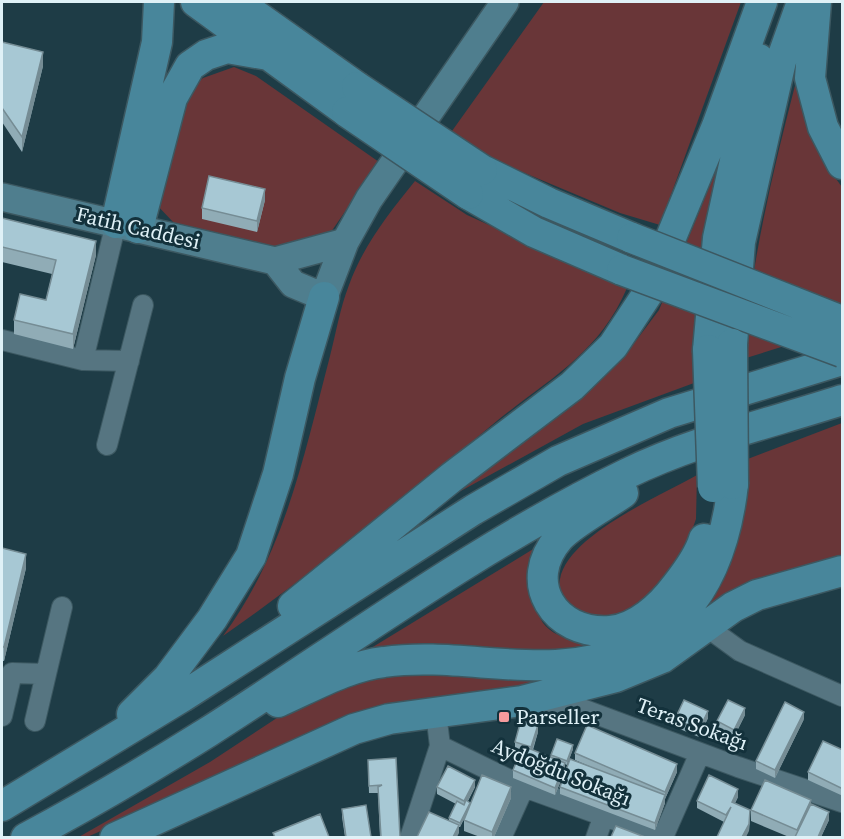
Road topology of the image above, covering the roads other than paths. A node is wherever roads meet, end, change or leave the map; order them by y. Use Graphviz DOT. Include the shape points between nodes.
graph roads {
  1 [pos="159,2"];
  2 [pos="196,2"];
  3 [pos="237,2"];
  4 [pos="263,2"];
  5 [pos="505,2"];
  6 [pos="762,2"];
  7 [pos="775,2"];
  8 [pos="802,2"];
  9 [pos="816,2"];
  10 [pos="274,44"];
  11 [pos="843,164"];
  12 [pos="475,182"];
  13 [pos="2,197"];
  14 [pos="127,225"];
  15 [pos="345,242"];
  16 [pos="275,261"];
  17 [pos="324,297"];
  18 [pos="143,305"];
  19 [pos="843,321"];
  20 [pos="2,340"];
  21 [pos="720,347"];
  22 [pos="843,352"];
  23 [pos="82,360"];
  24 [pos="843,360"];
  25 [pos="129,361"];
  26 [pos="843,400"];
  27 [pos="107,445"];
  28 [pos="684,450"];
  29 [pos="723,485"];
  30 [pos="838,577"];
  31 [pos="62,607"];
  32 [pos="707,627"];
  33 [pos="46,674"];
  34 [pos="843,696"];
  35 [pos="182,697"];
  36 [pos="522,701"];
  37 [pos="436,712"];
  38 [pos="2,716"];
  39 [pos="35,721"];
  40 [pos="207,732"];
  41 [pos="440,746"];
  42 [pos="93,752"];
  43 [pos="700,753"];
  44 [pos="524,787"];
  45 [pos="843,801"];
  46 [pos="2,806"];
  47 [pos="603,818"];
  48 [pos="26,837"];
  49 [pos="115,837"];
  50 [pos="410,837"];
  51 [pos="501,837"];
  52 [pos="596,837"];
  53 [pos="664,837"];
  1 -- 14 [label="main road" via="157,42"];
  2 -- 10 [label="main road"];
  3 -- 10 [label="main road"];
  4 -- 10 [label="main road"];
  5 -- 15 [label="street" via="369,199"];
  6 -- 35 [label="main road" via="717,126 648,293 613,346 572,386 452,477"];
  7 -- 21 [label="main road" via="718,238"];
  8 -- 21 [label="main road" via="781,61"];
  9 -- 11 [label="main road" via="810,78 823,127"];
  10 -- 12 [label="main road, bridge"];
  10 -- 14 [label="main road" via="227,48 190,66 172,98"];
  12 -- 19 [label="main road, bridge" via="549,203"];
  12 -- 22 [label="main road, bridge" via="534,232 622,270"];
  13 -- 14 [label="street, Fatih Caddesi"];
  14 -- 16 [label="street, Fatih Caddesi"];
  14 -- 23 [label="street"];
  15 -- 16 [label="street"];
  15 -- 17 [label="street"];
  16 -- 17 [label="street" via="293,284"];
  17 -- 42 [label="main road" via="278,474 251,556 212,619 168,678"];
  18 -- 25 [label="street"];
  20 -- 23 [label="street"];
  21 -- 29 [label="main road, bridge"];
  23 -- 25 [label="street"];
  24 -- 35 [label="main road" via="669,413 558,461 473,510"];
  25 -- 27 [label="street"];
  26 -- 28 [label="main road"];
  28 -- 29 [label="main road" via="560,537 547,558 543,576 545,597 554,611 569,624 587,630 612,631 636,622 664,602 702,546"];
  28 -- 40 [label="main road" via="618,477 473,558"];
  29 -- 40 [label="main road" via="729,517 720,551 704,584 688,609 645,642 609,656 557,665 451,660 363,666"];
  30 -- 32 [label="main road" via="756,595"];
  31 -- 33 [label="street"];
  32 -- 34 [label="street" via="740,651"];
  32 -- 36 [label="main road" via="662,658 616,677"];
  33 -- 38 [label="street" via="12,673"];
  33 -- 39 [label="street"];
  35 -- 42 [label="main road"];
  36 -- 37 [label="main road"];
  36 -- 43 [label="street, Teras Sokağı" via="578,707"];
  37 -- 41 [label="street"];
  37 -- 49 [label="main road" via="354,729"];
  40 -- 48 [label="main road"];
  41 -- 44 [label="street, Aydoğdu Sokağı"];
  41 -- 50 [label="street"];
  42 -- 46 [label="main road"];
  43 -- 45 [label="street, Teras Sokağı"];
  43 -- 53 [label="street"];
  44 -- 47 [label="street, Aydoğdu Sokağı"];
  44 -- 51 [label="street"];
  47 -- 52 [label="street"];
  47 -- 53 [label="street, Aydoğdu Sokağı"];
}
